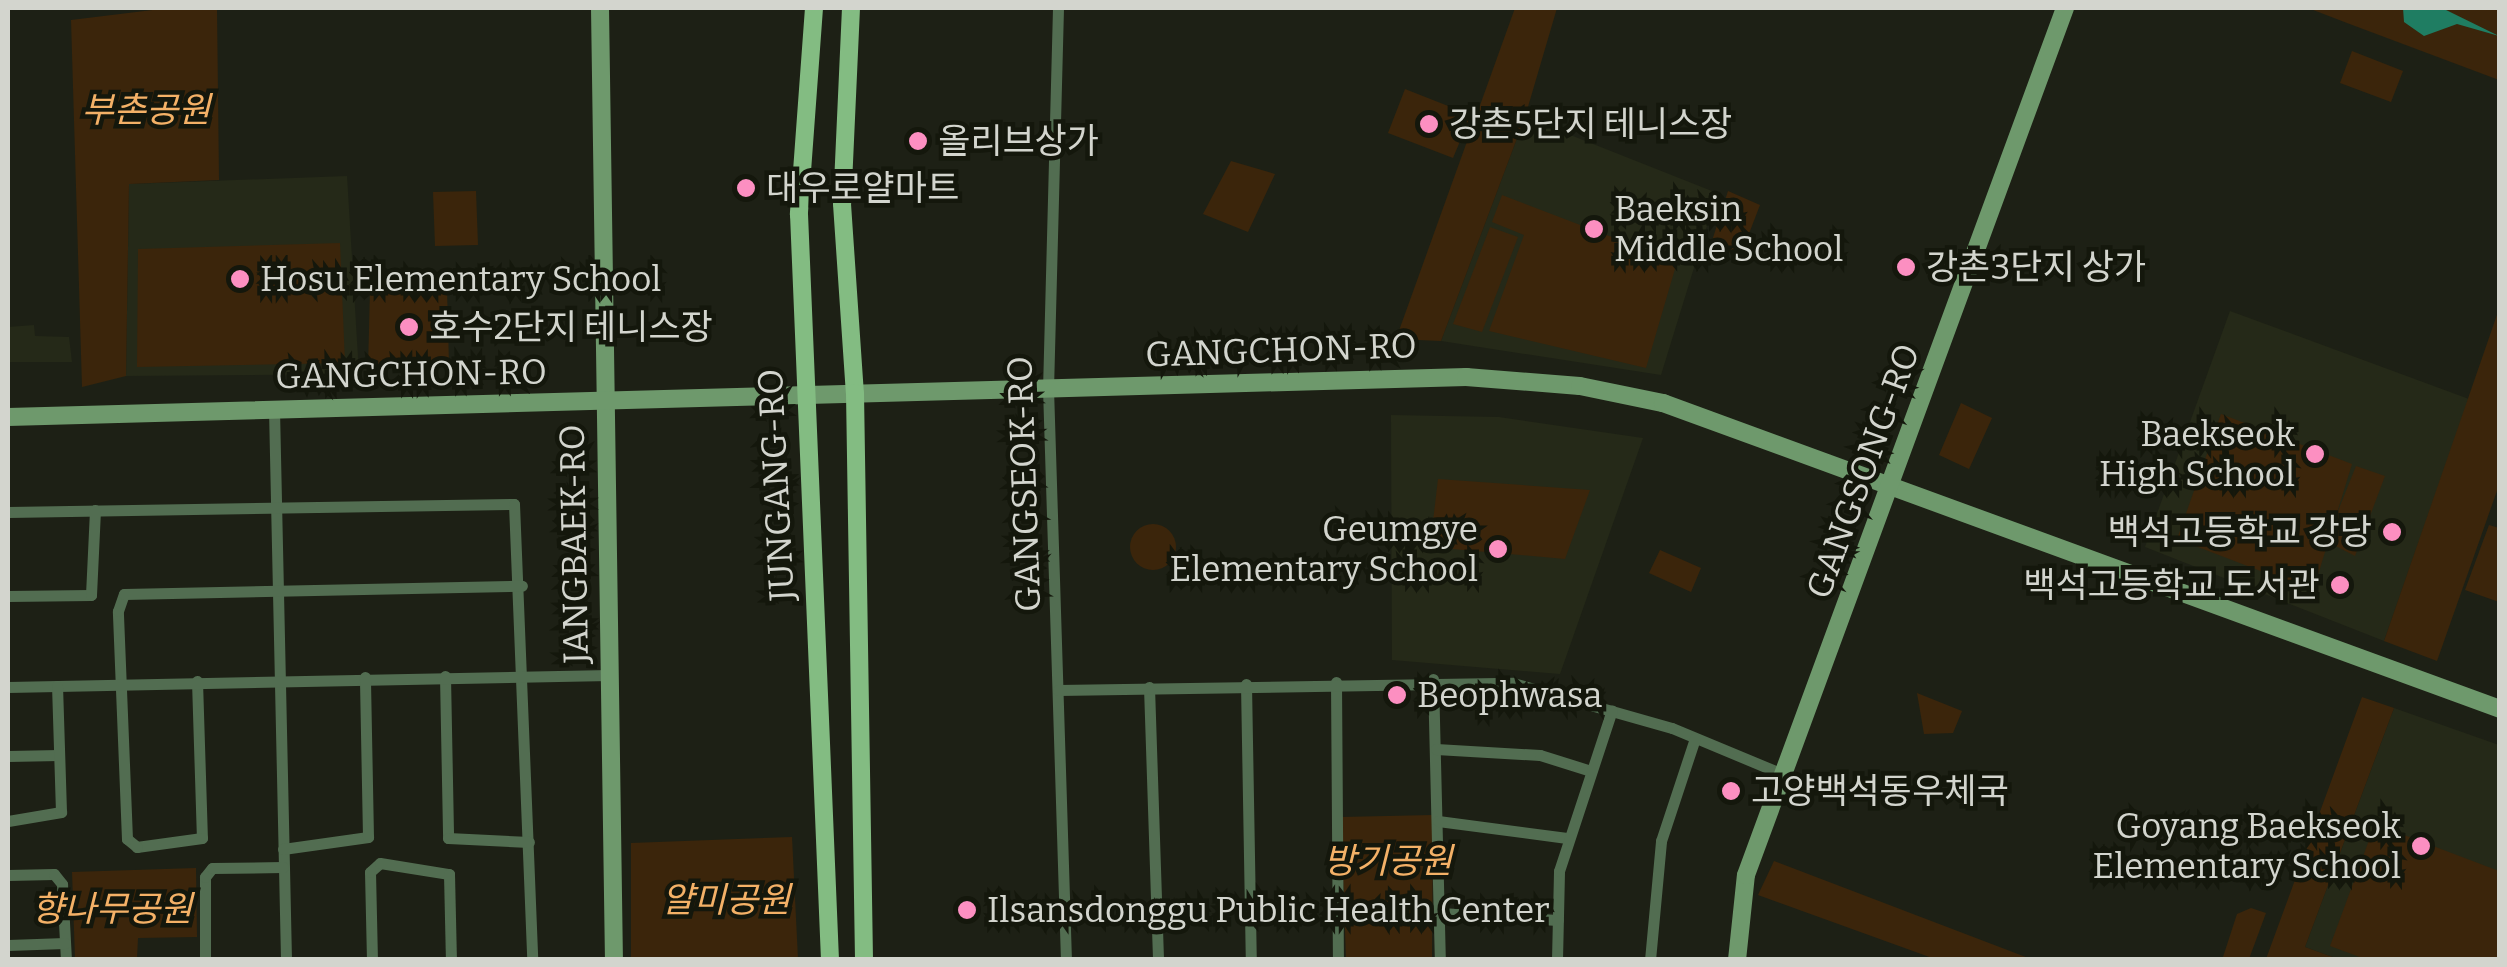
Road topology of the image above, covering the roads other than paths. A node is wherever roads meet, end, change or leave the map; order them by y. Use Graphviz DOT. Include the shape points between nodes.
graph roads {
  1 [pos="600,8"];
  2 [pos="814,8"];
  3 [pos="851,8"];
  4 [pos="1058,8"];
  5 [pos="2065,8"];
  6 [pos="1048,388"];
  7 [pos="855,393"];
  8 [pos="804,394"];
  9 [pos="604,403"];
  10 [pos="274,409"];
  11 [pos="8,418"];
  12 [pos="1891,490"];
  13 [pos="275,504"];
  14 [pos="100,510"];
  15 [pos="8,512"];
  16 [pos="522,586"];
  17 [pos="276,590"];
  18 [pos="8,596"];
  19 [pos="525,674"];
  20 [pos="610,675"];
  21 [pos="445,676"];
  22 [pos="365,678"];
  23 [pos="278,679"];
  24 [pos="1433,679"];
  25 [pos="197,681"];
  26 [pos="120,682"];
  27 [pos="1336,682"];
  28 [pos="1246,684"];
  29 [pos="57,686"];
  30 [pos="8,687"];
  31 [pos="1149,687"];
  32 [pos="1058,690"];
  33 [pos="1612,710"];
  34 [pos="2500,710"];
  35 [pos="1696,738"];
  36 [pos="1436,749"];
  37 [pos="59,755"];
  38 [pos="8,756"];
  39 [pos="1588,770"];
  40 [pos="1785,775"];
  41 [pos="1438,821"];
  42 [pos="8,822"];
  43 [pos="1567,838"];
  44 [pos="528,842"];
  45 [pos="283,849"];
  46 [pos="283,867"];
  47 [pos="8,875"];
  48 [pos="1440,913"];
  49 [pos="1558,920"];
  50 [pos="8,944"];
  51 [pos="65,944"];
  52 [pos="66,960"];
  53 [pos="206,960"];
  54 [pos="286,960"];
  55 [pos="372,960"];
  56 [pos="450,960"];
  57 [pos="532,960"];
  58 [pos="614,960"];
  59 [pos="830,960"];
  60 [pos="864,960"];
  61 [pos="1066,960"];
  62 [pos="1158,960"];
  63 [pos="1251,960"];
  64 [pos="1338,960"];
  65 [pos="1440,960"];
  66 [pos="1558,960"];
  67 [pos="1650,960"];
  68 [pos="1737,960"];
  1 -- 9 [label="main road, JANGBAEK-RO"];
  2 -- 8 [label="main road, JUNGANG-RO" via="799,214"];
  3 -- 7 [label="main road, JUNGANG-RO" via="842,204"];
  4 -- 6 [label="street, GANGSEOK-RO"];
  5 -- 12 [label="main road, GANGSONG-RO"];
  6 -- 7 [label="main road, GANGCHON-RO"];
  6 -- 12 [label="main road, GANGCHON-RO" via="1466,377 1580,386 1663,403"];
  6 -- 32 [label="street, GANGSEOK-RO"];
  7 -- 8 [label="main road, GANGCHON-RO"];
  7 -- 60 [label="main road, JUNGANG-RO"];
  8 -- 9 [label="main road, GANGCHON-RO"];
  8 -- 59 [label="main road, JUNGANG-RO"];
  9 -- 10 [label="main road, GANGCHON-RO"];
  9 -- 20 [label="main road, JANGBAEK-RO"];
  10 -- 11 [label="main road, GANGCHON-RO"];
  10 -- 13 [label="street"];
  12 -- 34 [label="main road, GANGCHON-RO"];
  12 -- 40 [label="main road, GANGSONG-RO"];
  13 -- 14 [label="street"];
  13 -- 16 [label="street" via="514,504"];
  13 -- 17 [label="street"];
  14 -- 15 [label="street"];
  14 -- 18 [label="street" via="91,595"];
  16 -- 17 [label="street"];
  16 -- 19 [label="street"];
  17 -- 23 [label="street"];
  17 -- 26 [label="street" via="124,594"];
  19 -- 20 [label="street"];
  19 -- 21 [label="street"];
  19 -- 44 [label="street"];
  20 -- 58 [label="main road, JANGBAEK-RO"];
  21 -- 22 [label="street"];
  21 -- 44 [label="street" via="448,838"];
  22 -- 23 [label="street"];
  22 -- 45 [label="street" via="368,837"];
  23 -- 25 [label="street"];
  23 -- 45 [label="street"];
  24 -- 27 [label="street"];
  24 -- 33 [label="street" via="1513,682"];
  24 -- 36 [label="street"];
  25 -- 26 [label="street"];
  25 -- 26 [label="street" via="202,838 138,847 127,839"];
  26 -- 29 [label="street"];
  27 -- 28 [label="street"];
  27 -- 64 [label="street"];
  28 -- 31 [label="street"];
  28 -- 63 [label="street"];
  29 -- 30 [label="street"];
  29 -- 37 [label="street"];
  31 -- 32 [label="street"];
  31 -- 62 [label="street"];
  32 -- 61 [label="street, GANGSEOK-RO"];
  33 -- 35 [label="street"];
  33 -- 39 [label="street"];
  35 -- 40 [label="street"];
  35 -- 67 [label="street" via="1654,886"];
  36 -- 39 [label="street" via="1540,756"];
  36 -- 41 [label="street"];
  37 -- 38 [label="street"];
  37 -- 42 [label="street" via="60,812"];
  39 -- 43 [label="street"];
  40 -- 68 [label="main road, GANGSONG-RO" via="1746,875"];
  41 -- 43 [label="street"];
  41 -- 48 [label="street"];
  43 -- 49 [label="street"];
  44 -- 57 [label="street"];
  45 -- 46 [label="street"];
  46 -- 53 [label="street" via="212,868 204,877"];
  46 -- 54 [label="street"];
  47 -- 51 [label="street" via="54,874"];
  48 -- 49 [label="street"];
  48 -- 65 [label="street"];
  49 -- 66 [label="street"];
  50 -- 51 [label="street"];
  51 -- 52 [label="street"];
  55 -- 56 [label="street" via="370,872 380,863 449,874"];
}
